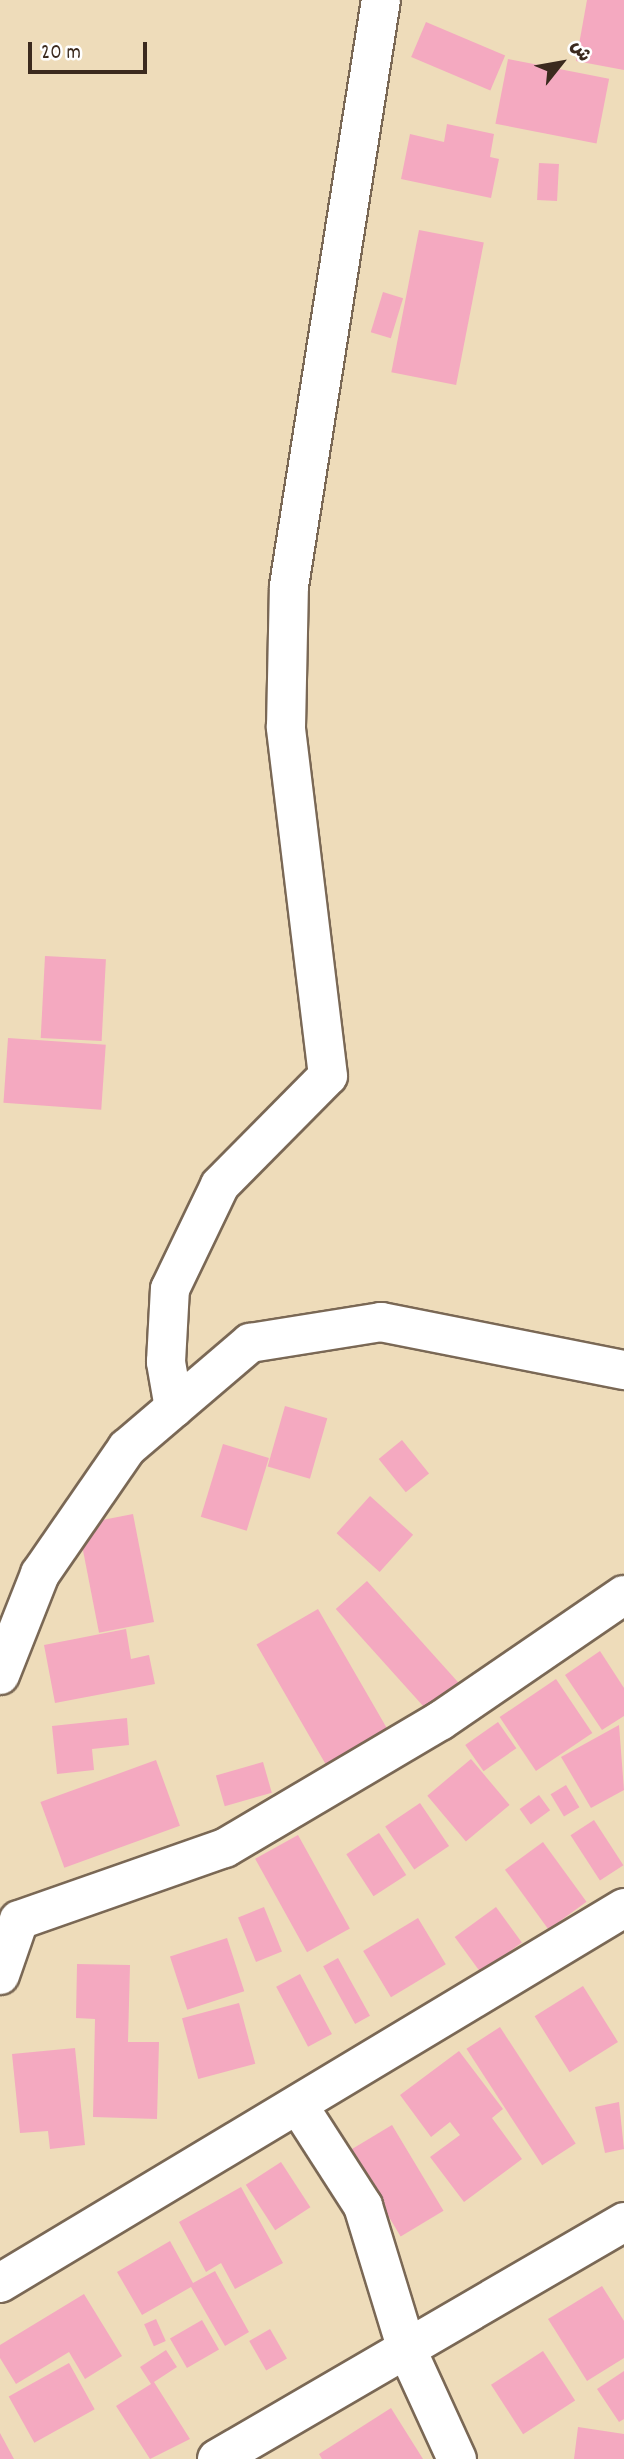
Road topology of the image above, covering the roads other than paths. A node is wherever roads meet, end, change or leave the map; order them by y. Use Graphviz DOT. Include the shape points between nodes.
graph roads {
  1 [pos="381,0"];
  2 [pos="624,1370"];
  3 [pos="174,1408"];
  4 [pos="624,1595"];
  5 [pos="0,1675"];
  6 [pos="624,1908"];
  7 [pos="0,1975"];
  8 [pos="298,2105"];
  9 [pos="624,2222"];
  10 [pos="0,2283"];
  11 [pos="407,2350"];
  12 [pos="217,2459"];
  13 [pos="457,2459"];
  1 -- 3 [label="street" via="289,586 286,727 328,1076 220,1185 170,1289 166,1362"];
  2 -- 3 [label="street" via="381,1322 250,1343"];
  3 -- 5 [label="street" via="127,1448 40,1574"];
  4 -- 7 [label="street" via="440,1721 225,1848 19,1920"];
  6 -- 8 [label="street"];
  8 -- 10 [label="street"];
  8 -- 11 [label="street" via="363,2206"];
  9 -- 11 [label="street"];
  11 -- 12 [label="street"];
  11 -- 13 [label="street"];
}
